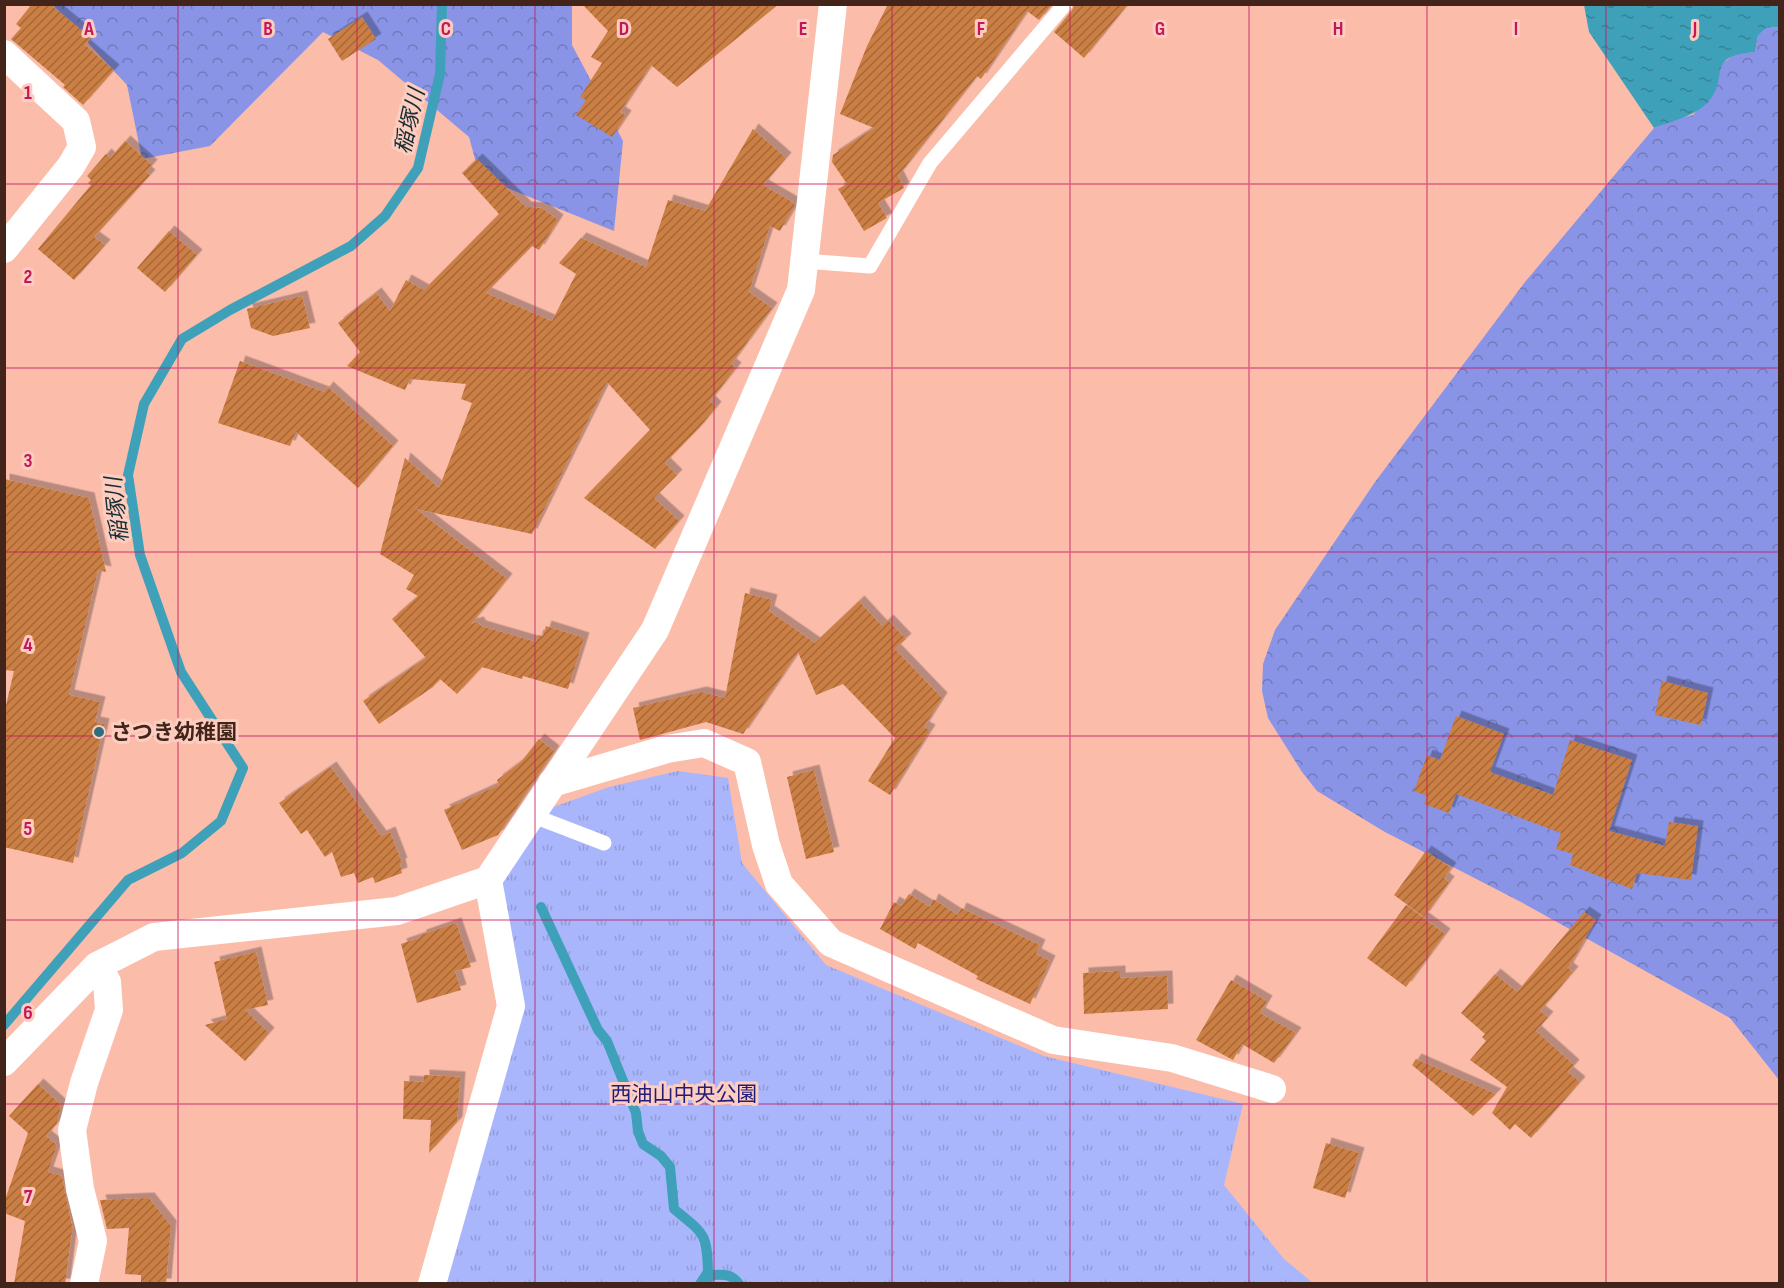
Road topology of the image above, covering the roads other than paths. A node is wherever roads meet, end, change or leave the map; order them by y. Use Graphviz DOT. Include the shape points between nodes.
graph roads {
  1 [pos="833,4"];
  2 [pos="1065,4"];
  3 [pos="4,54"];
  4 [pos="4,249"];
  5 [pos="804,261"];
  6 [pos="552,783"];
  7 [pos="531,815"];
  8 [pos="604,843"];
  9 [pos="488,880"];
  10 [pos="97,966"];
  11 [pos="4,1062"];
  12 [pos="1272,1089"];
  13 [pos="84,1284"];
  14 [pos="432,1284"];
  1 -- 5 [label="street"];
  2 -- 5 [label="lane" via="930,163 870,266"];
  3 -- 4 [label="street" via="76,121 82,147"];
  5 -- 6 [label="street" via="801,290 654,630"];
  6 -- 7 [label="street"];
  6 -- 12 [label="street" via="667,749 704,743 747,762 779,884 831,943 1053,1040 1172,1058"];
  7 -- 8 [label="lane"];
  7 -- 9 [label="street"];
  9 -- 10 [label="street" via="397,911 154,937"];
  9 -- 14 [label="street" via="511,1006"];
  10 -- 11 [label="street"];
  10 -- 13 [label="street" via="107,982 110,1010 72,1130 80,1189 93,1241"];
}
